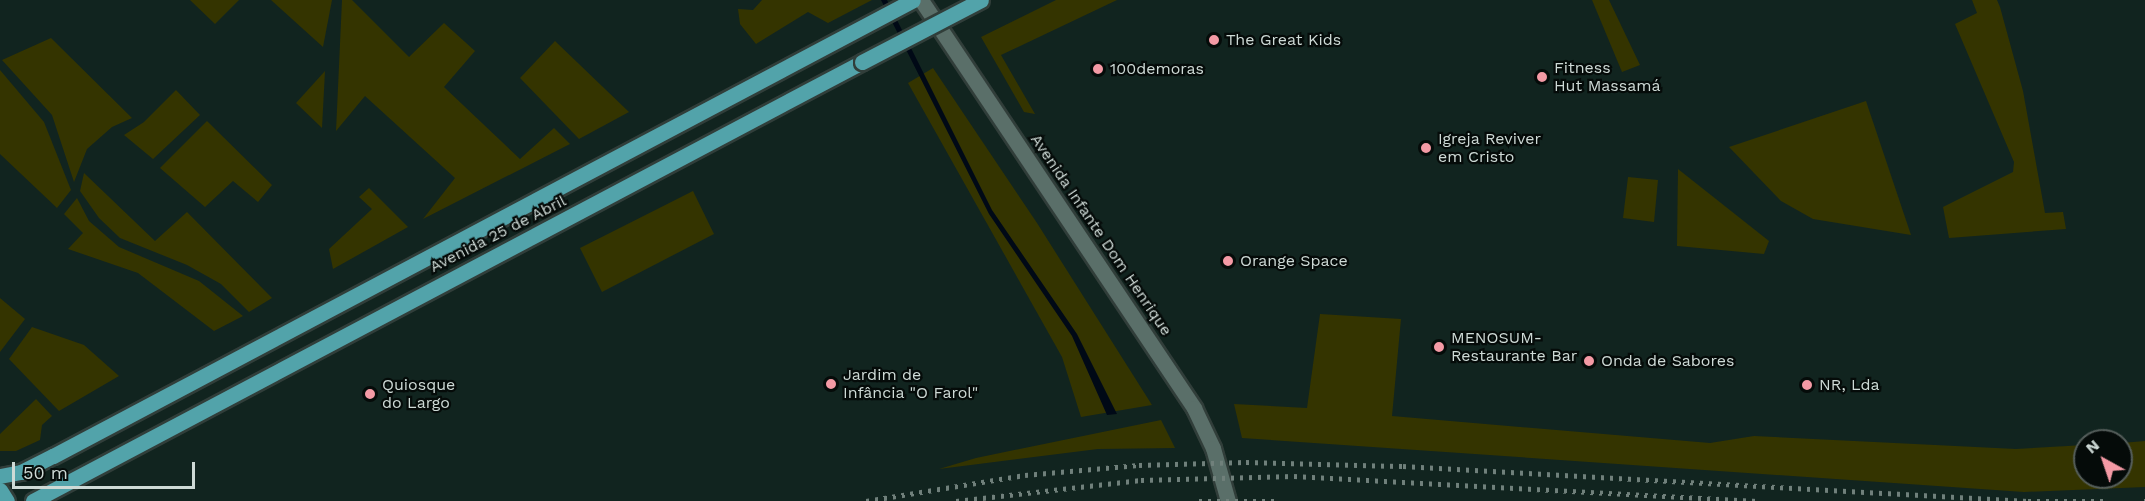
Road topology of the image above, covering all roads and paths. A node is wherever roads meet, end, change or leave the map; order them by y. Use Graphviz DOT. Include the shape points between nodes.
graph roads {
  1 [pos="914,0"];
  2 [pos="921,0"];
  3 [pos="981,0"];
  4 [pos="0,476"];
  5 [pos="0,490"];
  6 [pos="7,501"];
  7 [pos="33,501"];
  8 [pos="1228,501"];
  1 -- 4 [label="main road, Avenida 25 de Abril" via="53,456 21,472"];
  2 -- 8 [label="street, Avenida Infante Dom Henrique" via="1194,408 1213,448"];
  3 -- 7 [label="main road, Avenida 25 de Abril, bridge"];
  5 -- 6 [label="main road"];
}
